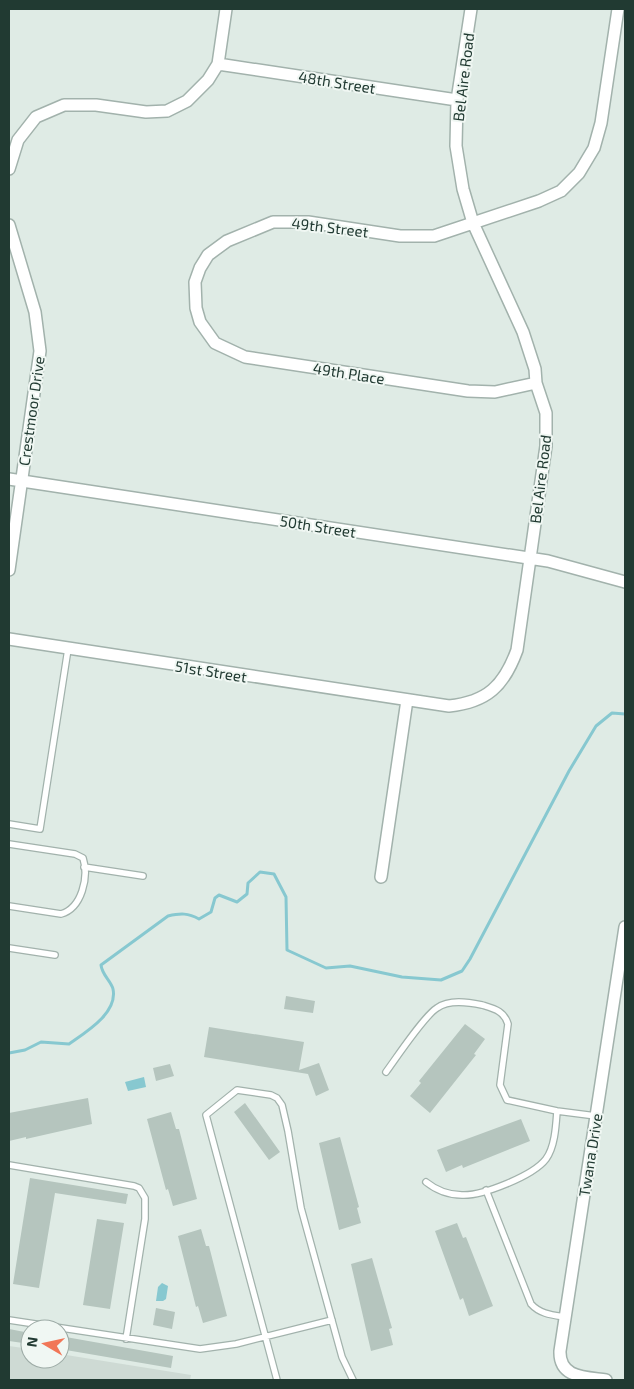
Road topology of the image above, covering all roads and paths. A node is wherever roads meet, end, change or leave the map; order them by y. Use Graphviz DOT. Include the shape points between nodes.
graph roads {
  1 [pos="226,9"];
  2 [pos="471,9"];
  3 [pos="618,9"];
  4 [pos="218,64"];
  5 [pos="457,100"];
  6 [pos="9,169"];
  7 [pos="472,223"];
  8 [pos="9,225"];
  9 [pos="194,297"];
  10 [pos="536,383"];
  11 [pos="9,479"];
  12 [pos="21,481"];
  13 [pos="530,558"];
  14 [pos="9,570"];
  15 [pos="625,582"];
  16 [pos="13,640"];
  17 [pos="68,649"];
  18 [pos="407,700"];
  19 [pos="9,824"];
  20 [pos="9,844"];
  21 [pos="84,867"];
  22 [pos="143,876"];
  23 [pos="381,877"];
  24 [pos="9,906"];
  25 [pos="625,927"];
  26 [pos="9,948"];
  27 [pos="55,955"];
  28 [pos="386,1072"];
  29 [pos="557,1111"];
  30 [pos="596,1116"];
  31 [pos="9,1165"];
  32 [pos="426,1182"];
  33 [pos="486,1190"];
  34 [pos="565,1317"];
  35 [pos="9,1320"];
  36 [pos="332,1320"];
  37 [pos="266,1337"];
  38 [pos="126,1339"];
  39 [pos="278,1380"];
  40 [pos="353,1380"];
  41 [pos="606,1380"];
  1 -- 4 [label="street"];
  2 -- 5 [label="street, Bel Aire Road"];
  3 -- 7 [label="street, 49th Street" via="601,123 594,148 579,173 560,191 539,201"];
  4 -- 5 [label="street, 48th Street"];
  4 -- 6 [label="street" via="208,80 187,100 167,112 96,104 64,105 36,117 18,140"];
  5 -- 7 [label="street, Bel Aire Road" via="456,146"];
  7 -- 9 [label="street, 49th Street" via="434,236 416,237 308,222 273,222 226,241 208,255 195,282"];
  7 -- 10 [label="street, Bel Aire Road" via="523,332 536,369"];
  8 -- 12 [label="street, Crestmoor Drive" via="35,312 40,351"];
  9 -- 10 [label="street, 49th Place" via="200,322 216,343 246,357 468,391 495,392"];
  10 -- 13 [label="street, Bel Aire Road" via="546,413 546,446"];
  11 -- 12 [label="street, 50th Street"];
  12 -- 13 [label="street, 50th Street"];
  12 -- 14 [label="street, Crestmoor Drive"];
  13 -- 15 [label="street, 50th Street"];
  13 -- 18 [label="street, Bel Aire Road" via="518,650 502,681 487,695 469,704 449,706"];
  16 -- 17 [label="street, 51st Street"];
  17 -- 18 [label="street, 51st Street"];
  17 -- 19 [label="lane" via="40,829"];
  18 -- 23 [label="street"];
  20 -- 21 [label="lane" via="76,854 82,858"];
  21 -- 22 [label="lane"];
  21 -- 24 [label="lane" via="81,895 68,912 62,914"];
  25 -- 30 [label="street, Twana Drive"];
  26 -- 27 [label="lane"];
  28 -- 29 [label="lane" via="437,1007 455,1002 475,1003 498,1009 508,1024 500,1070 503,1094 510,1102"];
  29 -- 30 [label="lane"];
  29 -- 33 [label="lane" via="547,1158 529,1173"];
  30 -- 34 [label="street, Twana Drive"];
  31 -- 38 [label="lane" via="134,1186 142,1192 145,1219"];
  32 -- 33 [label="lane" via="453,1195 464,1196"];
  33 -- 34 [label="lane" via="531,1304 536,1310"];
  34 -- 41 [label="street, Twana Drive" via="560,1359 563,1367 576,1376"];
  35 -- 38 [label="lane"];
  36 -- 37 [label="lane"];
  36 -- 37 [label="lane" via="301,1208 282,1105 271,1095 237,1090 206,1115"];
  36 -- 40 [label="lane"];
  37 -- 38 [label="lane" via="200,1349"];
  37 -- 39 [label="lane"];
}
